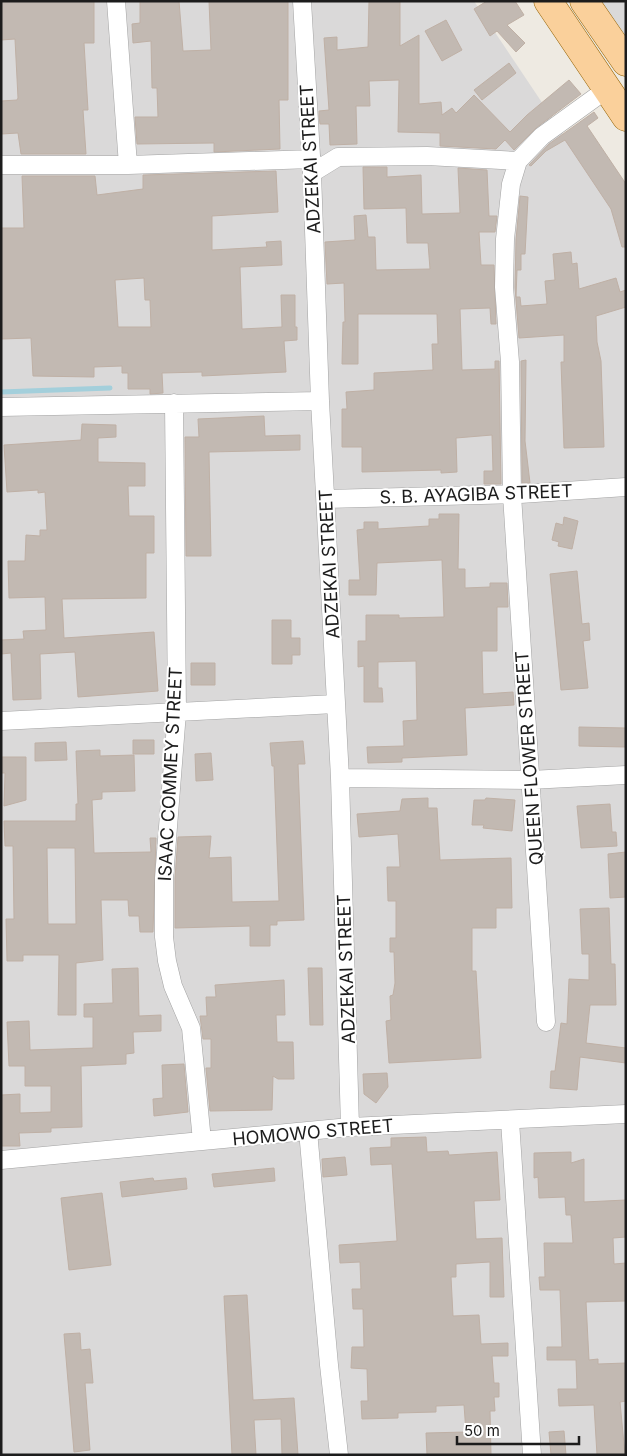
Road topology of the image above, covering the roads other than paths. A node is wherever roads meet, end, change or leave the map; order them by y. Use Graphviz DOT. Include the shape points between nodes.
graph roads {
  1 [pos="116,1"];
  2 [pos="302,1"];
  3 [pos="548,1"];
  4 [pos="584,1"];
  5 [pos="626,62"];
  6 [pos="607,89"];
  7 [pos="626,117"];
  8 [pos="518,161"];
  9 [pos="1,165"];
  10 [pos="128,165"];
  11 [pos="312,166"];
  12 [pos="320,401"];
  13 [pos="174,403"];
  14 [pos="1,407"];
  15 [pos="626,487"];
  16 [pos="512,495"];
  17 [pos="326,499"];
  18 [pos="335,704"];
  19 [pos="177,712"];
  20 [pos="1,721"];
  21 [pos="626,775"];
  22 [pos="340,778"];
  23 [pos="530,780"];
  24 [pos="546,1022"];
  25 [pos="626,1114"];
  26 [pos="510,1121"];
  27 [pos="350,1127"];
  28 [pos="308,1131"];
  29 [pos="202,1141"];
  30 [pos="1,1160"];
  31 [pos="339,1455"];
  32 [pos="532,1455"];
  1 -- 10 [label="street"];
  2 -- 11 [label="street, ADZEKAI STREET"];
  3 -- 6 [label="main road"];
  4 -- 5 [label="main road"];
  6 -- 7 [label="main road"];
  6 -- 8 [label="street" via="542,136"];
  8 -- 11 [label="street" via="427,156 338,157"];
  8 -- 16 [label="street, QUEEN FLOWER STREET" via="511,184 504,287 510,362"];
  9 -- 10 [label="street"];
  10 -- 11 [label="street"];
  11 -- 12 [label="street, ADZEKAI STREET"];
  12 -- 13 [label="street"];
  12 -- 17 [label="street, ADZEKAI STREET"];
  13 -- 14 [label="street"];
  13 -- 19 [label="street, ISAAC COMMEY STREET"];
  15 -- 16 [label="street, S. B. AYAGIBA STREET"];
  16 -- 17 [label="street, S. B. AYAGIBA STREET"];
  16 -- 23 [label="street, QUEEN FLOWER STREET"];
  17 -- 18 [label="street, ADZEKAI STREET"];
  18 -- 19 [label="street"];
  18 -- 22 [label="street, ADZEKAI STREET"];
  19 -- 20 [label="street"];
  19 -- 29 [label="street, ISAAC COMMEY STREET" via="165,869 164,937 173,986 191,1028"];
  21 -- 23 [label="street"];
  22 -- 23 [label="street"];
  22 -- 27 [label="street, ADZEKAI STREET"];
  23 -- 24 [label="street, QUEEN FLOWER STREET"];
  25 -- 26 [label="street, HOMOWO STREET"];
  26 -- 27 [label="street, HOMOWO STREET"];
  26 -- 32 [label="street"];
  27 -- 28 [label="street, HOMOWO STREET"];
  28 -- 29 [label="street, HOMOWO STREET"];
  28 -- 31 [label="street"];
  29 -- 30 [label="street, HOMOWO STREET"];
}
